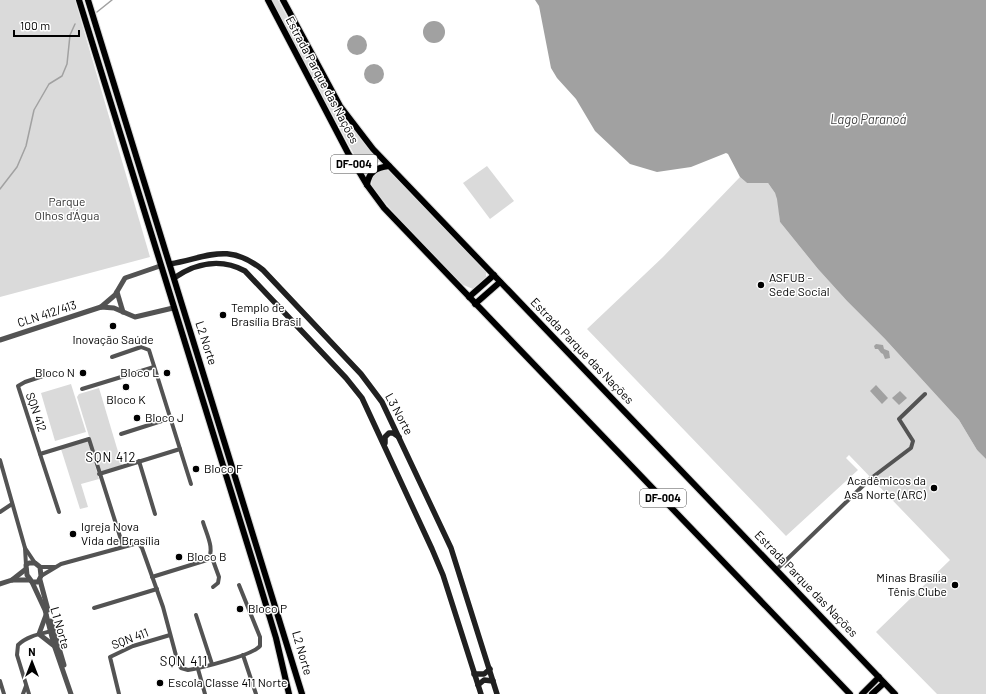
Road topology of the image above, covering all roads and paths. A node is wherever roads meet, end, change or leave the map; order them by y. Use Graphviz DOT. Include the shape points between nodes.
graph roads {
  1 [pos="79,0"];
  2 [pos="88,0"];
  3 [pos="268,0"];
  4 [pos="283,0"];
  5 [pos="389,166"];
  6 [pos="367,185"];
  7 [pos="170,264"];
  8 [pos="160,266"];
  9 [pos="494,275"];
  10 [pos="174,278"];
  11 [pos="500,282"];
  12 [pos="117,292"];
  13 [pos="469,297"];
  14 [pos="475,304"];
  15 [pos="101,308"];
  16 [pos="173,308"];
  17 [pos="123,312"];
  18 [pos="192,334"];
  19 [pos="182,337"];
  20 [pos="0,340"];
  21 [pos="112,357"];
  22 [pos="154,367"];
  23 [pos="49,374"];
  24 [pos="82,389"];
  25 [pos="925,394"];
  26 [pos="171,418"];
  27 [pos="121,434"];
  28 [pos="400,438"];
  29 [pos="385,443"];
  30 [pos="180,449"];
  31 [pos="40,454"];
  32 [pos="0,460"];
  33 [pos="139,461"];
  34 [pos="99,474"];
  35 [pos="192,484"];
  36 [pos="12,504"];
  37 [pos="0,512"];
  38 [pos="59,512"];
  39 [pos="155,514"];
  40 [pos="203,522"];
  41 [pos="244,532"];
  42 [pos="252,532"];
  43 [pos="123,546"];
  44 [pos="25,548"];
  45 [pos="211,555"];
  46 [pos="35,563"];
  47 [pos="55,566"];
  48 [pos="26,567"];
  49 [pos="40,567"];
  50 [pos="776,570"];
  51 [pos="152,577"];
  52 [pos="40,578"];
  53 [pos="12,580"];
  54 [pos="31,581"];
  55 [pos="0,584"];
  56 [pos="239,585"];
  57 [pos="213,587"];
  58 [pos="157,589"];
  59 [pos="94,608"];
  60 [pos="46,615"];
  61 [pos="196,615"];
  62 [pos="52,631"];
  63 [pos="39,634"];
  64 [pos="170,634"];
  65 [pos="54,645"];
  66 [pos="243,655"];
  67 [pos="212,664"];
  68 [pos="198,669"];
  69 [pos="490,669"];
  70 [pos="474,674"];
  71 [pos="879,677"];
  72 [pos="67,680"];
  73 [pos="298,681"];
  74 [pos="493,681"];
  75 [pos="0,682"];
  76 [pos="884,682"];
  77 [pos="286,683"];
  78 [pos="26,685"];
  79 [pos="478,685"];
  80 [pos="4,694"];
  81 [pos="23,694"];
  82 [pos="29,694"];
  83 [pos="71,694"];
  84 [pos="119,694"];
  85 [pos="205,694"];
  86 [pos="256,694"];
  87 [pos="289,694"];
  88 [pos="302,694"];
  89 [pos="481,694"];
  90 [pos="497,694"];
  91 [pos="850,694"];
  92 [pos="862,694"];
  93 [pos="872,694"];
  94 [pos="895,694"];
  1 -- 8 [label="main road, L2 Norte"];
  2 -- 7 [label="main road, L2 Norte"];
  3 -- 6 [label="main road, Estrada Parque das Nações / DF-004" via="318,98"];
  4 -- 5 [label="main road, Estrada Parque das Nações / DF-004" via="340,106"];
  5 -- 6 [label="main road" via="378,167 373,171 368,176"];
  5 -- 9 [label="main road, Estrada Parque das Nações / DF-004"];
  6 -- 13 [label="main road, Estrada Parque das Nações / DF-004" via="389,214"];
  7 -- 10 [label="main road, L2 Norte"];
  7 -- 28 [label="main road, L3 Norte" via="216,253 238,255 264,270 361,374 382,402"];
  8 -- 12 [label="street" via="127,276"];
  8 -- 16 [label="main road, L2 Norte"];
  9 -- 11 [label="main road, Estrada Parque das Nações / DF-004"];
  9 -- 13 [label="main road"];
  10 -- 18 [label="main road, L2 Norte"];
  10 -- 29 [label="main road, L3 Norte" via="182,272 210,264 225,263 245,271 354,388"];
  11 -- 14 [label="main road"];
  11 -- 50 [label="main road, Estrada Parque das Nações / DF-004"];
  12 -- 15 [label="street"];
  12 -- 17 [label="street"];
  13 -- 14 [label="main road, Estrada Parque das Nações / DF-004"];
  14 -- 91 [label="main road, Estrada Parque das Nações / DF-004"];
  15 -- 17 [label="street" via="114,308"];
  15 -- 20 [label="street, CLN 412/413"];
  16 -- 17 [label="street" via="136,317"];
  16 -- 19 [label="main road, L2 Norte"];
  18 -- 19 [label="main road"];
  18 -- 42 [label="main road, L2 Norte"];
  19 -- 41 [label="main road, L2 Norte"];
  21 -- 22 [label="street" via="144,346 149,350"];
  22 -- 24 [label="street"];
  22 -- 26 [label="street"];
  23 -- 31 [label="street, SQN 412" via="18,386"];
  25 -- 50 [label="street" via="899,419 913,441 911,448 870,480"];
  26 -- 27 [label="street"];
  26 -- 30 [label="street"];
  28 -- 29 [label="main road" via="394,433 389,433 385,437"];
  28 -- 69 [label="main road, L3 Norte" via="452,552"];
  29 -- 70 [label="main road, L3 Norte" via="438,562"];
  30 -- 33 [label="street"];
  30 -- 35 [label="street"];
  31 -- 34 [label="street" via="89,439"];
  31 -- 38 [label="street, SQN 412"];
  32 -- 36 [label="street"];
  33 -- 34 [label="street"];
  33 -- 39 [label="street"];
  34 -- 43 [label="street"];
  36 -- 37 [label="street"];
  36 -- 44 [label="street"];
  40 -- 45 [label="street"];
  41 -- 42 [label="main road"];
  41 -- 77 [label="main road, L2 Norte" via="274,630"];
  42 -- 73 [label="main road, L2 Norte"];
  43 -- 47 [label="street"];
  43 -- 51 [label="street" via="136,543 140,545"];
  44 -- 46 [label="street"];
  44 -- 48 [label="street"];
  45 -- 51 [label="street" via="207,560"];
  45 -- 57 [label="street" via="219,577 218,583"];
  46 -- 48 [label="street" via="29,563"];
  46 -- 49 [label="street"];
  47 -- 49 [label="street"];
  47 -- 52 [label="street"];
  48 -- 53 [label="street"];
  48 -- 54 [label="street, L1 Norte"];
  49 -- 52 [label="street, L1 Norte"];
  50 -- 71 [label="main road, Estrada Parque das Nações / DF-004"];
  51 -- 58 [label="street"];
  52 -- 54 [label="street" via="36,583"];
  52 -- 62 [label="street, L1 Norte"];
  53 -- 54 [label="street"];
  53 -- 55 [label="street"];
  54 -- 60 [label="street, L1 Norte"];
  56 -- 66 [label="street" via="261,642 258,649"];
  58 -- 59 [label="street"];
  58 -- 64 [label="street"];
  60 -- 62 [label="street, L1 Norte"];
  60 -- 63 [label="street"];
  61 -- 67 [label="street"];
  62 -- 63 [label="street"];
  62 -- 65 [label="street, L1 Norte"];
  62 -- 72 [label="street, L1 Norte"];
  63 -- 65 [label="street"];
  63 -- 78 [label="street" via="22,641 17,647"];
  64 -- 68 [label="street" via="181,668"];
  64 -- 84 [label="street, SQN 411" via="133,646 110,657"];
  65 -- 72 [label="street, L1 Norte"];
  66 -- 67 [label="street"];
  66 -- 86 [label="street"];
  67 -- 68 [label="street"];
  68 -- 85 [label="street"];
  69 -- 70 [label="main road" via="482,675"];
  69 -- 74 [label="main road, L3 Norte"];
  70 -- 79 [label="main road, L3 Norte"];
  71 -- 76 [label="main road, Estrada Parque das Nações / DF-004"];
  71 -- 92 [label="main road"];
  72 -- 83 [label="street, L1 Norte"];
  73 -- 77 [label="main road"];
  73 -- 88 [label="main road, L2 Norte"];
  74 -- 79 [label="main road" via="484,680"];
  74 -- 90 [label="main road, L3 Norte"];
  75 -- 80 [label="street"];
  76 -- 93 [label="main road"];
  76 -- 94 [label="main road, Estrada Parque das Nações / DF-004"];
  77 -- 87 [label="main road, L2 Norte"];
  78 -- 81 [label="street"];
  78 -- 82 [label="street"];
  79 -- 89 [label="main road, L3 Norte"];
}
